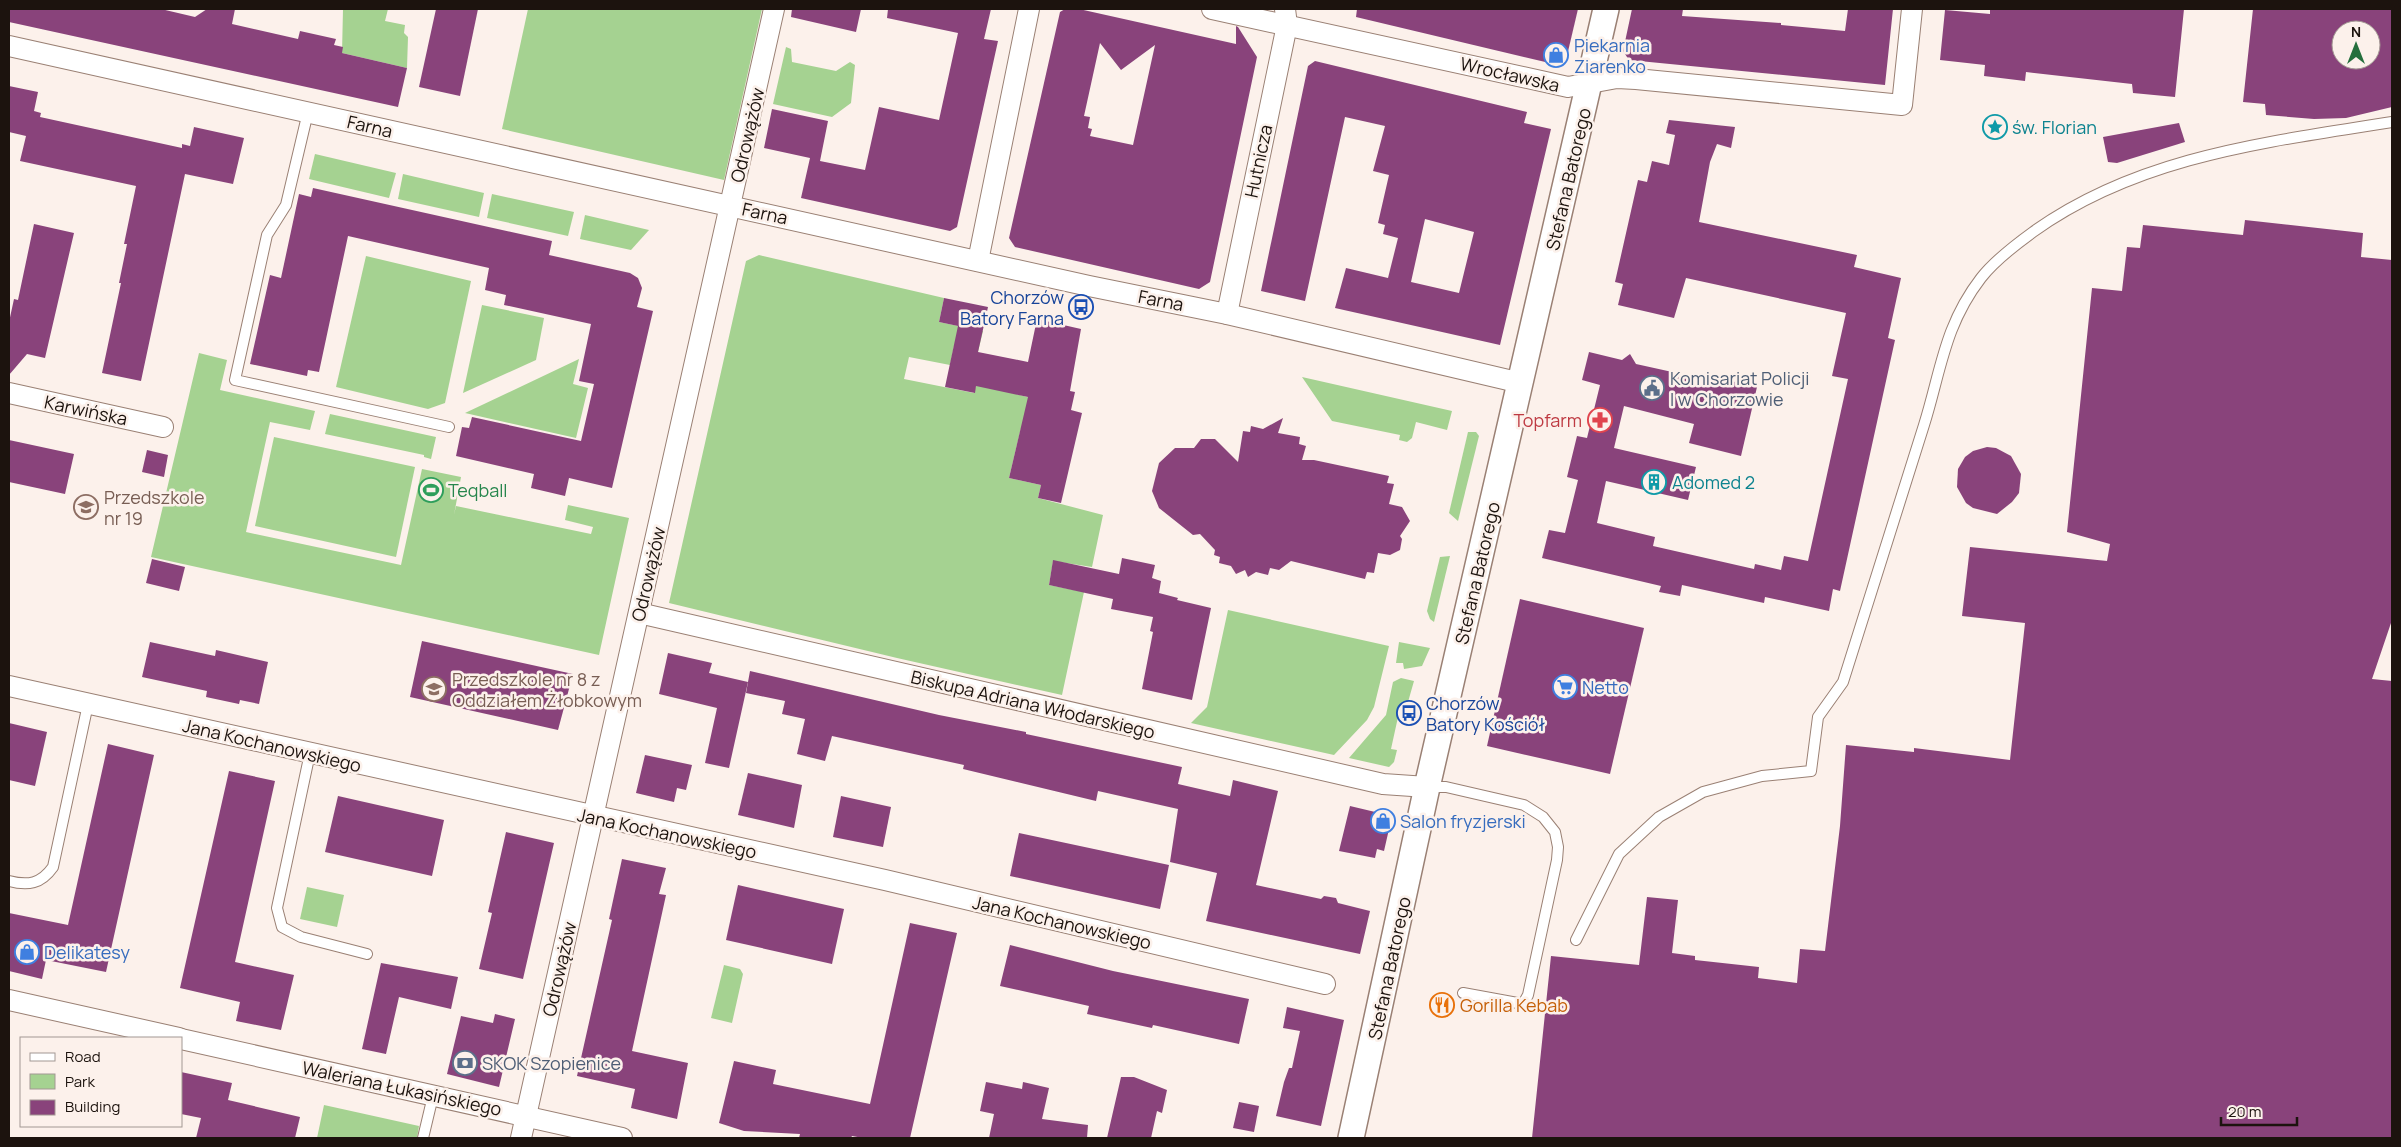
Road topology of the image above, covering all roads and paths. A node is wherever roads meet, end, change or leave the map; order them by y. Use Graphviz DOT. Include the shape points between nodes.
graph roads {
  1 [pos="774,9"];
  2 [pos="1029,9"];
  3 [pos="1212,9"];
  4 [pos="1606,9"];
  5 [pos="1912,9"];
  6 [pos="1286,17"];
  7 [pos="9,46"];
  8 [pos="1590,84"];
  9 [pos="308,112"];
  10 [pos="2392,122"];
  11 [pos="730,206"];
  12 [pos="978,261"];
  13 [pos="1226,314"];
  14 [pos="1521,383"];
  15 [pos="9,393"];
  16 [pos="163,426"];
  17 [pos="449,427"];
  18 [pos="639,613"];
  19 [pos="9,686"];
  20 [pos="88,704"];
  21 [pos="310,753"];
  22 [pos="1428,787"];
  23 [pos="593,817"];
  24 [pos="9,881"];
  25 [pos="1576,940"];
  26 [pos="368,954"];
  27 [pos="1325,984"];
  28 [pos="1463,993"];
  29 [pos="9,1000"];
  30 [pos="176,1037"];
  31 [pos="182,1038"];
  32 [pos="433,1096"];
  33 [pos="526,1115"];
  34 [pos="423,1138"];
  35 [pos="521,1138"];
  36 [pos="622,1138"];
  37 [pos="1352,1138"];
  1 -- 11 [label="street, Odrowążów"];
  2 -- 12 [label="street"];
  3 -- 6 [label="street, Wrocławska"];
  4 -- 8 [label="street, Stefana Batorego"];
  5 -- 8 [label="street, Wrocławska" via="1902,105 1636,78"];
  6 -- 8 [label="street, Wrocławska" via="1568,87"];
  6 -- 13 [label="street, Hutnicza"];
  7 -- 9 [label="street, Farna"];
  8 -- 14 [label="street, Stefana Batorego"];
  9 -- 11 [label="street, Farna"];
  9 -- 17 [label="lane" via="286,205 267,236 235,380"];
  10 -- 25 [label="lane" via="2269,142 2194,158 2144,174 2054,217 2002,256 1981,278 1958,313 1942,351 1930,403 1843,682 1818,717 1811,771 1762,776 1703,792 1659,817 1619,854"];
  11 -- 12 [label="street, Farna"];
  11 -- 18 [label="street, Odrowążów"];
  12 -- 13 [label="street, Farna"];
  13 -- 14 [label="street, Farna"];
  14 -- 22 [label="street, Stefana Batorego"];
  15 -- 16 [label="street, Karwińska"];
  18 -- 22 [label="street, Biskupa Adriana Włodarskiego" via="1383,784"];
  18 -- 23 [label="street, Odrowążów"];
  19 -- 20 [label="street, Jana Kochanowskiego"];
  20 -- 21 [label="street, Jana Kochanowskiego"];
  20 -- 24 [label="lane" via="53,867 36,883"];
  21 -- 23 [label="street, Jana Kochanowskiego"];
  21 -- 26 [label="lane" via="277,908 279,918 282,926 301,937"];
  22 -- 28 [label="lane" via="1446,787 1524,805 1545,818 1557,837 1557,860 1524,1004"];
  22 -- 37 [label="street, Stefana Batorego"];
  23 -- 27 [label="street, Jana Kochanowskiego" via="885,880"];
  23 -- 33 [label="street, Odrowążów"];
  29 -- 30 [label="street, Waleriana Łukasińskiego"];
  31 -- 32 [label="street, Waleriana Łukasińskiego"];
  32 -- 33 [label="street, Waleriana Łukasińskiego"];
  32 -- 34 [label="lane"];
  33 -- 35 [label="street, Odrowążów"];
  33 -- 36 [label="street, Waleriana Łukasińskiego"];
}
